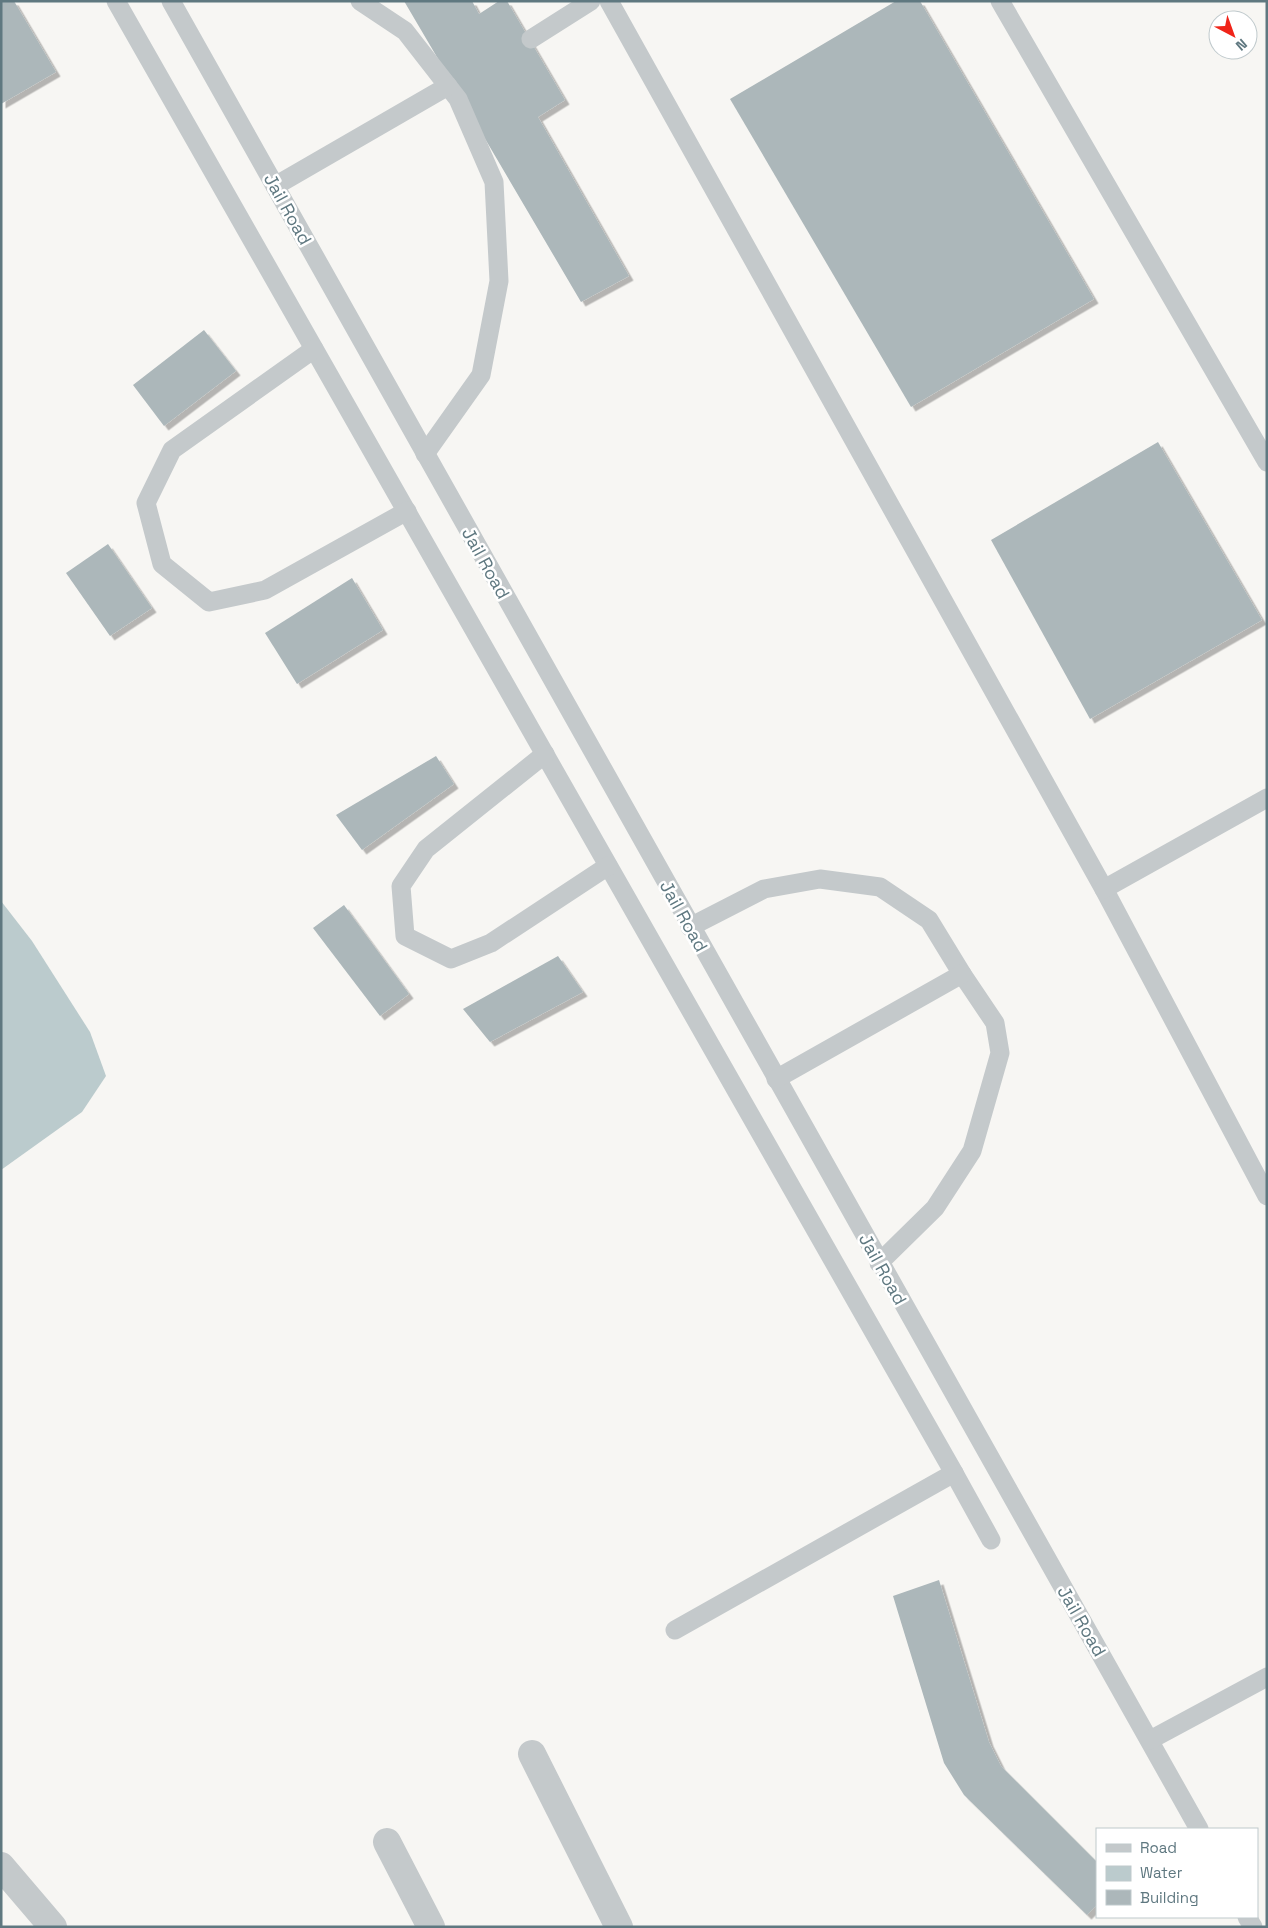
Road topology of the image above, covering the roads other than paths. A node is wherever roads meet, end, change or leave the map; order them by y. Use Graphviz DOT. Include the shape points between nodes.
graph roads {
  1 [pos="116,1"];
  2 [pos="171,1"];
  3 [pos="360,1"];
  4 [pos="590,1"];
  5 [pos="1000,1"];
  6 [pos="611,2"];
  7 [pos="531,39"];
  8 [pos="448,86"];
  9 [pos="275,186"];
  10 [pos="314,349"];
  11 [pos="425,454"];
  12 [pos="1267,462"];
  13 [pos="406,511"];
  14 [pos="545,754"];
  15 [pos="1267,798"];
  16 [pos="608,866"];
  17 [pos="1104,889"];
  18 [pos="690,927"];
  19 [pos="962,974"];
  20 [pos="776,1079"];
  21 [pos="1267,1196"];
  22 [pos="879,1262"];
  23 [pos="954,1473"];
  24 [pos="991,1540"];
  25 [pos="675,1630"];
  26 [pos="1267,1677"];
  27 [pos="1150,1740"];
  28 [pos="532,1754"];
  29 [pos="1198,1828"];
  30 [pos="387,1842"];
  31 [pos="1,1866"];
  32 [pos="53,1927"];
  33 [pos="431,1927"];
  34 [pos="619,1927"];
  1 -- 10 [label="lane"];
  2 -- 9 [label="lane, Jail Road"];
  3 -- 8 [label="lane" via="405,31"];
  4 -- 7 [label="lane"];
  5 -- 12 [label="lane"];
  6 -- 17 [label="lane"];
  8 -- 9 [label="lane"];
  8 -- 11 [label="lane" via="458,99 494,182 499,281 481,375"];
  9 -- 11 [label="lane, Jail Road"];
  10 -- 13 [label="lane"];
  10 -- 13 [label="lane" via="172,450 146,503 162,564 209,602 265,590"];
  11 -- 18 [label="lane, Jail Road"];
  13 -- 14 [label="lane"];
  14 -- 16 [label="lane"];
  14 -- 16 [label="lane" via="426,849 401,886 405,936 451,959 492,943"];
  15 -- 17 [label="lane"];
  16 -- 23 [label="lane"];
  17 -- 21 [label="lane"];
  18 -- 19 [label="lane" via="764,889 820,879 880,887 929,920"];
  18 -- 20 [label="lane, Jail Road"];
  19 -- 20 [label="lane"];
  19 -- 22 [label="lane" via="995,1023 1000,1052 998,1062 972,1151 935,1208"];
  20 -- 22 [label="lane, Jail Road"];
  22 -- 27 [label="lane, Jail Road"];
  23 -- 24 [label="lane"];
  23 -- 25 [label="lane"];
  26 -- 27 [label="lane"];
  27 -- 29 [label="lane, Jail Road"];
  28 -- 34 [label="street"];
  30 -- 33 [label="street"];
  31 -- 32 [label="street"];
}
